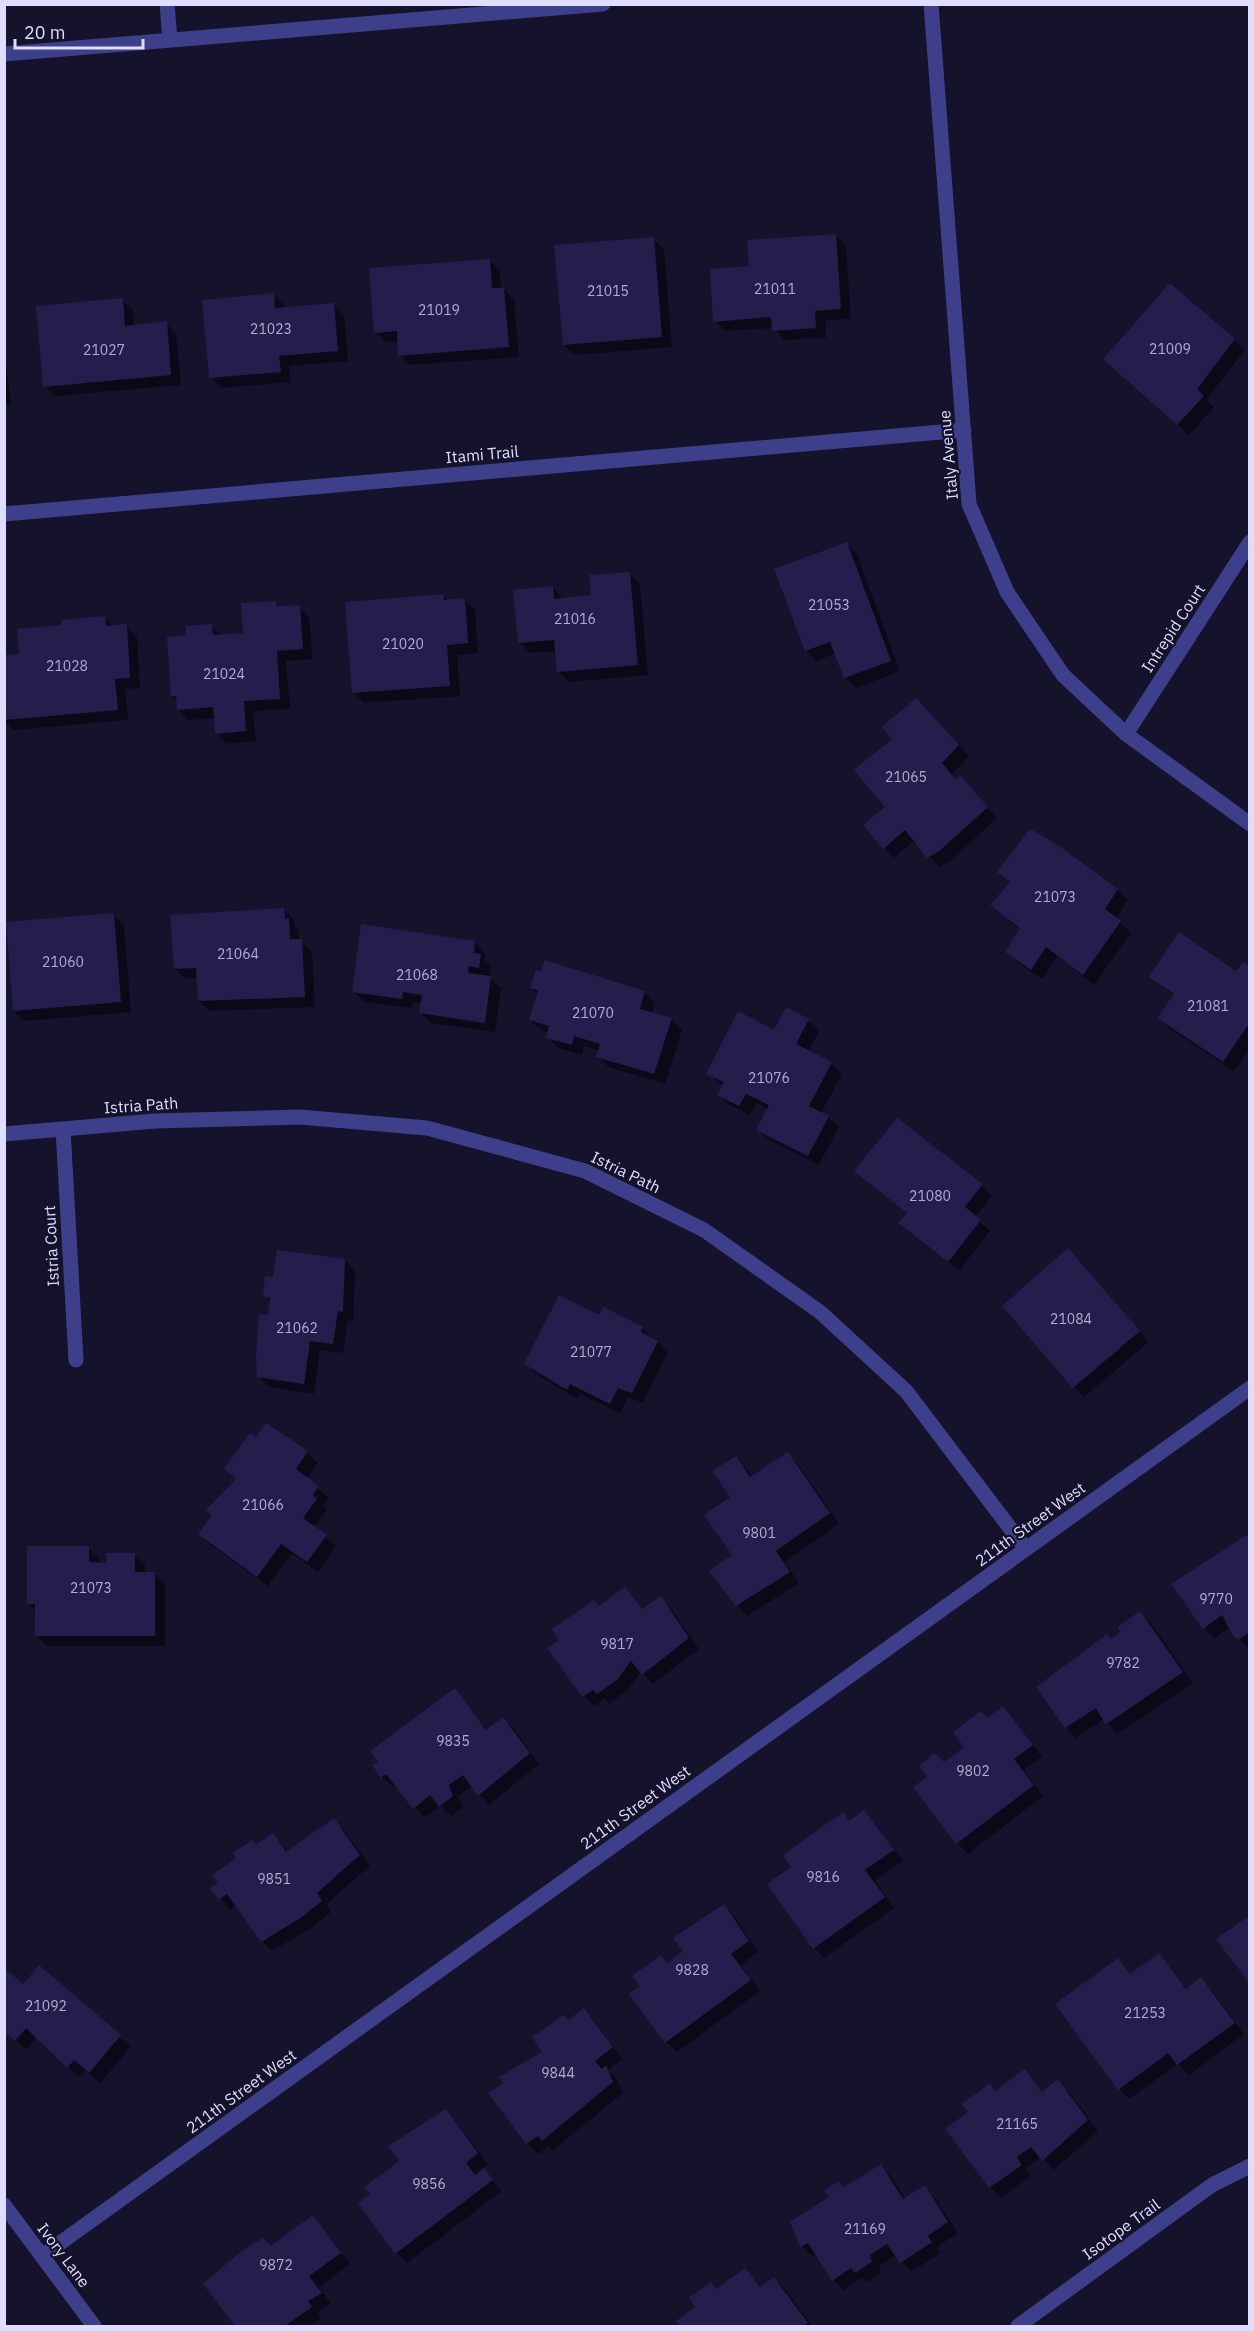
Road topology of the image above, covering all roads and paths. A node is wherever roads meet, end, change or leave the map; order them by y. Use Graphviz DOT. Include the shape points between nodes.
graph roads {
  1 [pos="167,4"];
  2 [pos="603,4"];
  3 [pos="932,4"];
  4 [pos="170,40"];
  5 [pos="4,54"];
  6 [pos="964,430"];
  7 [pos="4,514"];
  8 [pos="1250,542"];
  9 [pos="1126,734"];
  10 [pos="1250,824"];
  11 [pos="63,1129"];
  12 [pos="4,1134"];
  13 [pos="76,1360"];
  14 [pos="1250,1388"];
  15 [pos="1026,1549"];
  16 [pos="1250,2166"];
  17 [pos="4,2205"];
  18 [pos="42,2256"];
  19 [pos="94,2326"];
  20 [pos="1018,2326"];
  1 -- 4 [label="street"];
  2 -- 4 [label="street"];
  3 -- 6 [label="street, Italy Avenue"];
  4 -- 5 [label="street"];
  6 -- 7 [label="street, Itami Trail"];
  6 -- 9 [label="street, Italy Avenue" via="969,504 1007,592 1062,675"];
  8 -- 9 [label="street, Intrepid Court"];
  9 -- 10 [label="street, Italy Avenue"];
  11 -- 12 [label="street, Istria Path"];
  11 -- 13 [label="street, Istria Court"];
  11 -- 15 [label="street, Istria Path" via="155,1121 300,1117 428,1128 585,1171 704,1230 820,1312 906,1391"];
  14 -- 15 [label="street, 211th Street West"];
  15 -- 18 [label="street, 211th Street West"];
  16 -- 20 [label="street, Isotope Trail" via="1212,2185"];
  17 -- 18 [label="street, Ivory Lane"];
  18 -- 19 [label="street, Ivory Lane"];
}
